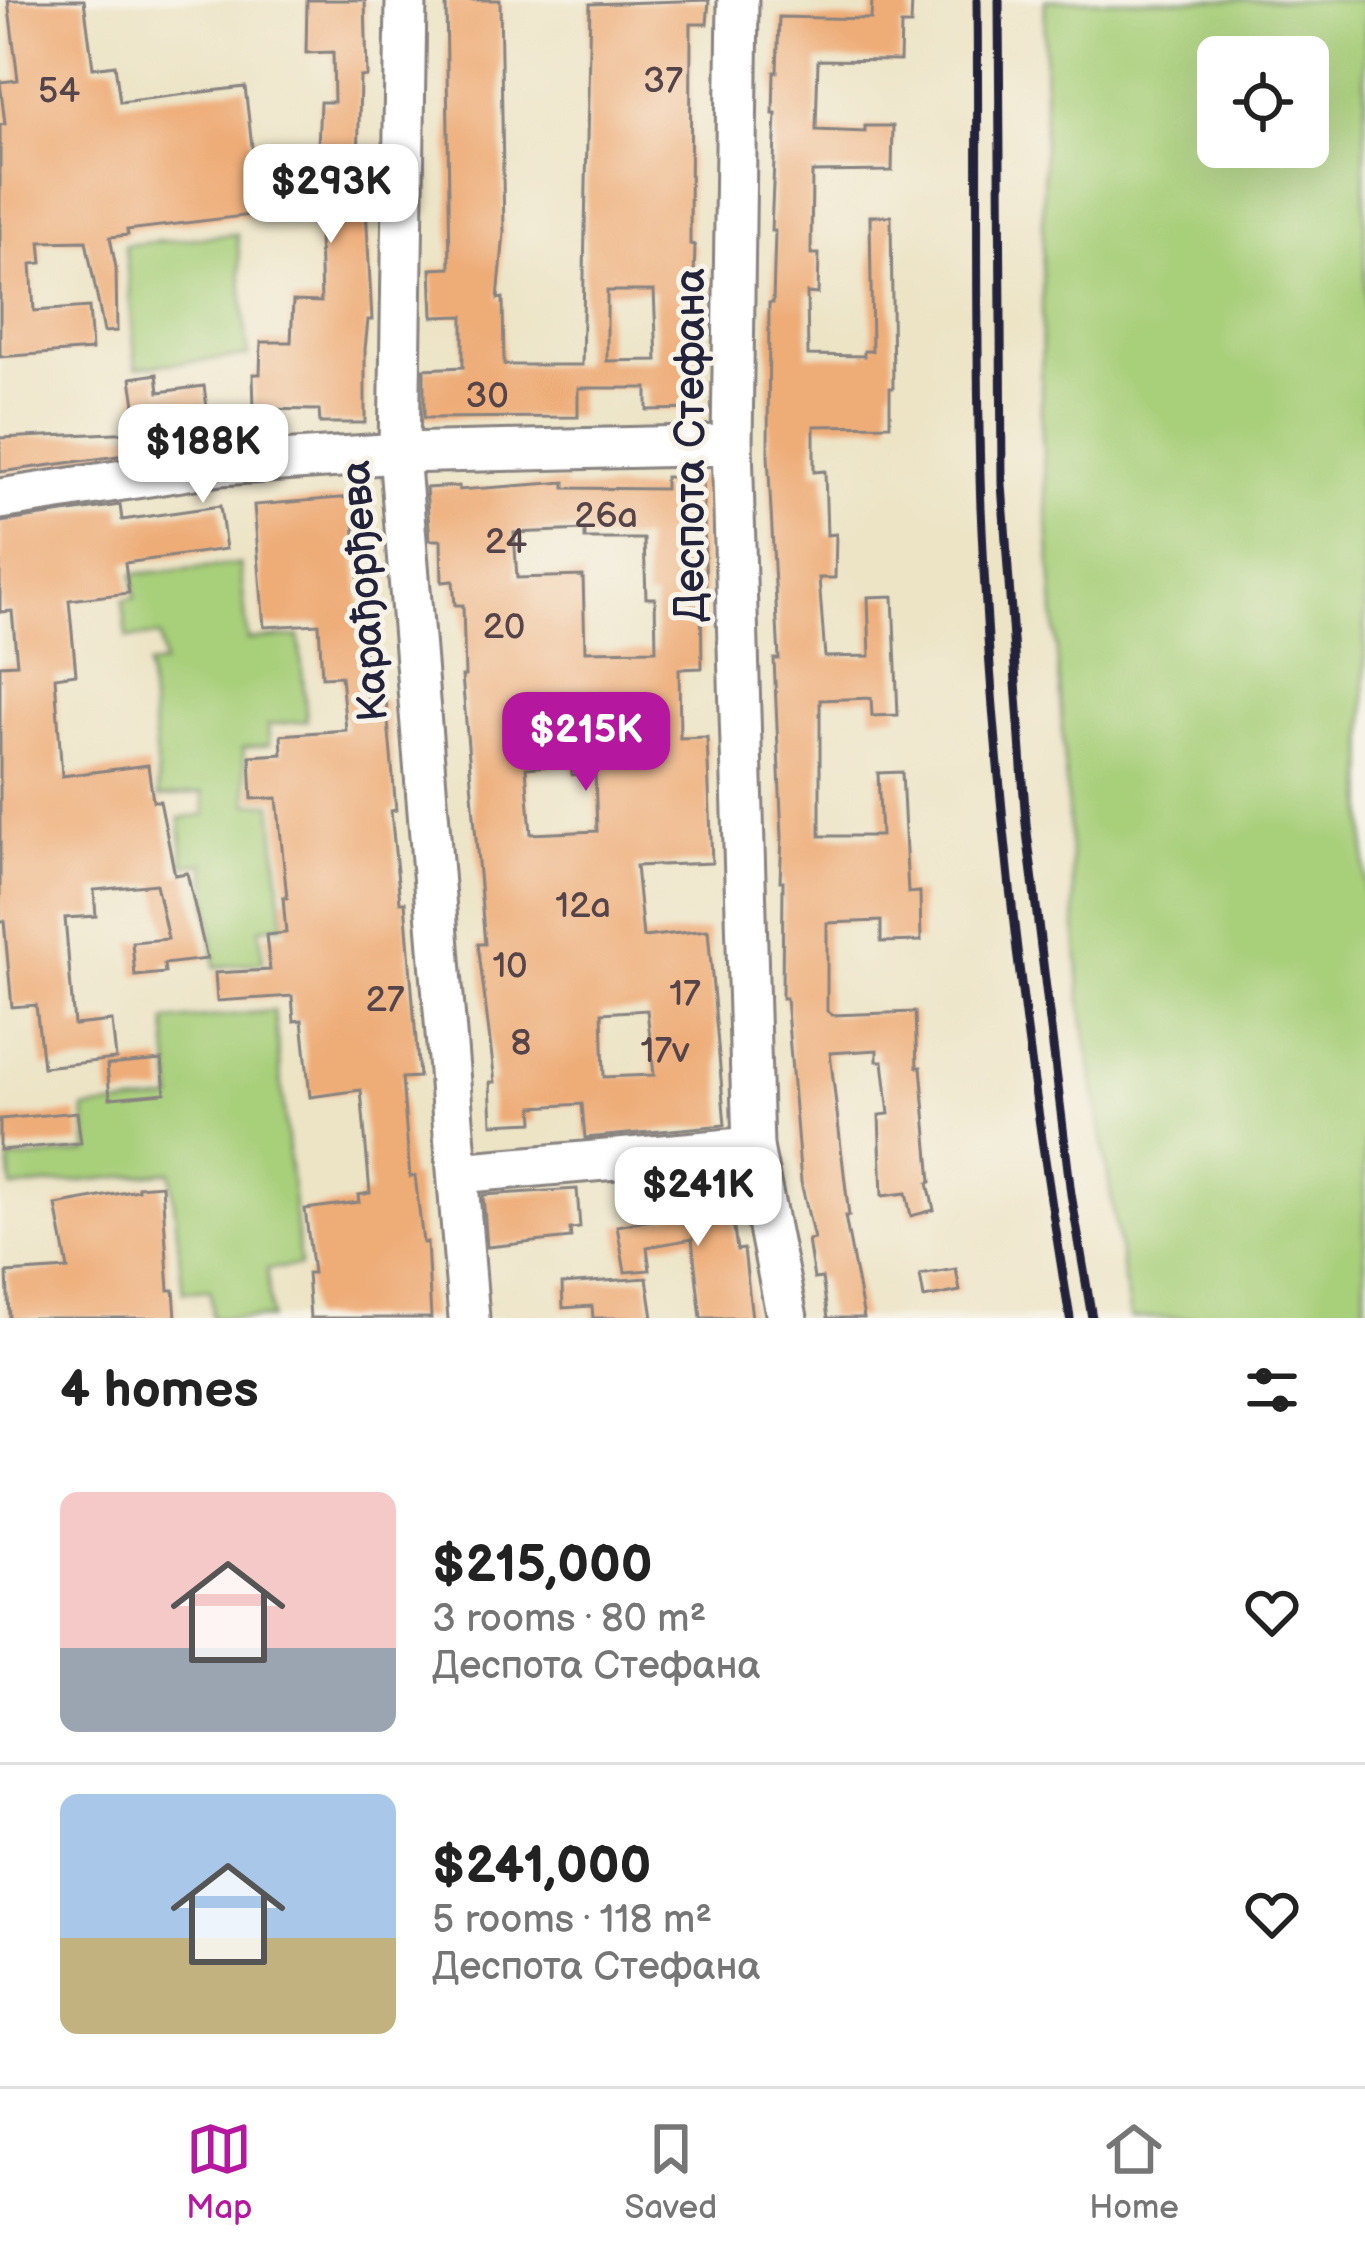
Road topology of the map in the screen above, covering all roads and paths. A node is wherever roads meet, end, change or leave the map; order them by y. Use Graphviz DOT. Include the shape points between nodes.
graph roads {
  1 [pos="406,0"];
  2 [pos="738,0"];
  3 [pos="732,445"];
  4 [pos="400,453"];
  5 [pos="0,499"];
  6 [pos="753,1147"];
  7 [pos="458,1173"];
  8 [pos="469,1318"];
  9 [pos="787,1318"];
  1 -- 4 [label="street, Карађорђева"];
  2 -- 3 [label="street, Деспота Стефана"];
  3 -- 4 [label="street"];
  3 -- 6 [label="street, Деспота Стефана"];
  4 -- 5 [label="street" via="220,465"];
  4 -- 7 [label="street, Карађорђева"];
  6 -- 7 [label="street"];
  6 -- 9 [label="street, Деспота Стефана"];
  7 -- 8 [label="street, Карађорђева"];
}
